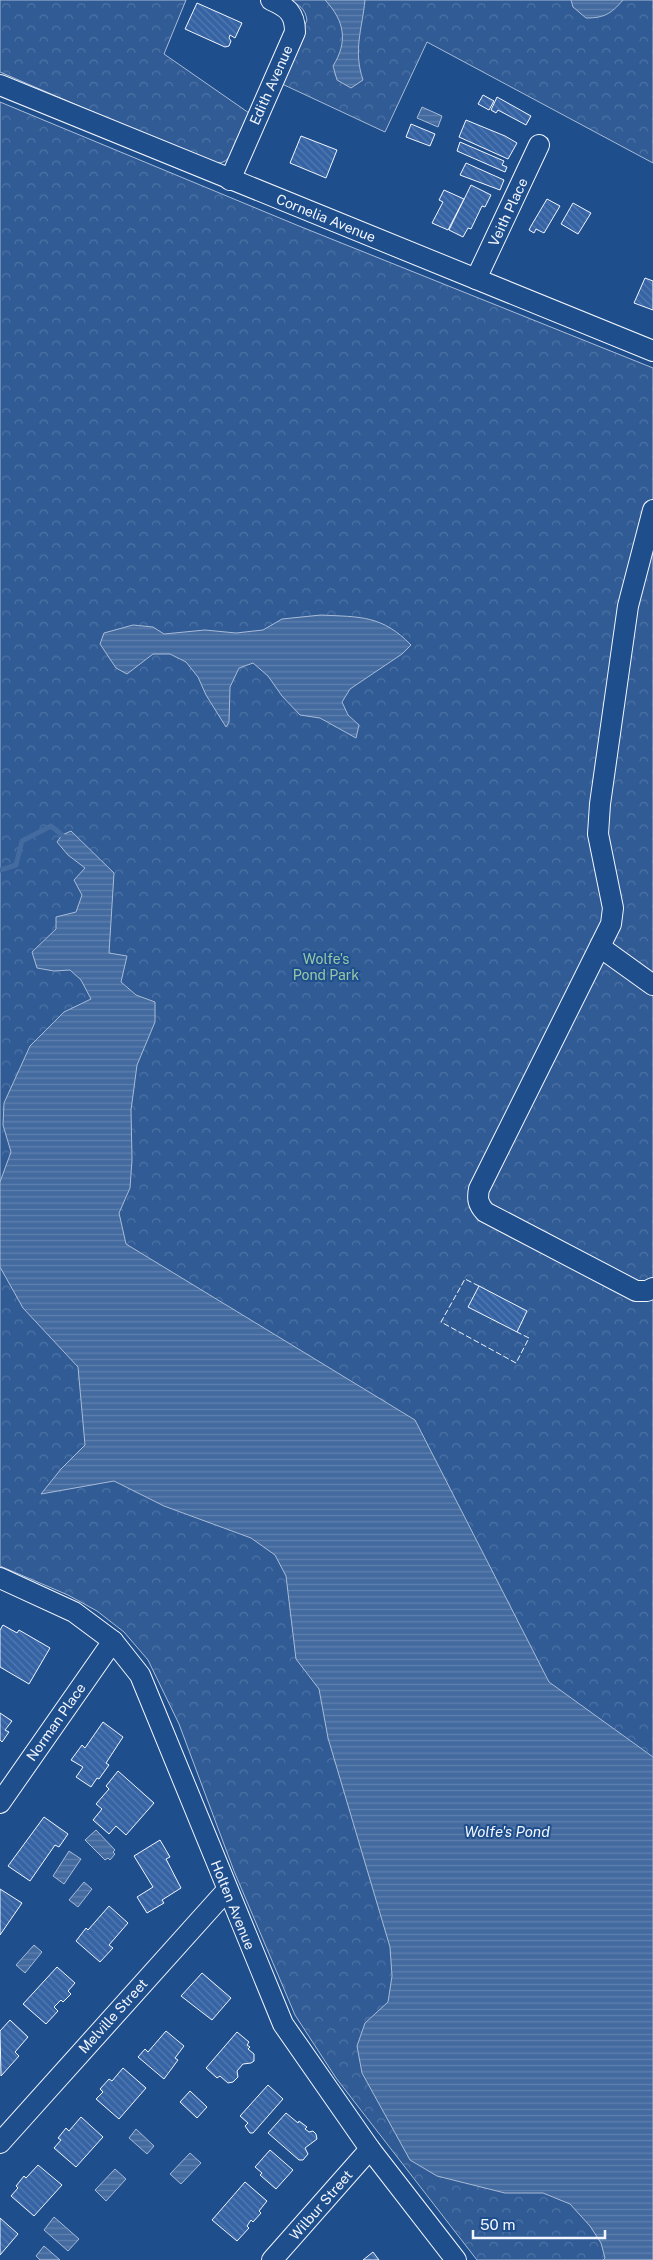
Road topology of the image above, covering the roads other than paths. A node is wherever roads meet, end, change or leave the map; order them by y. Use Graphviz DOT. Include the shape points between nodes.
graph roads {
  1 [pos="271,0"];
  2 [pos="0,85"];
  3 [pos="539,145"];
  4 [pos="230,180"];
  5 [pos="476,278"];
  6 [pos="653,351"];
  7 [pos="653,510"];
  8 [pos="600,946"];
  9 [pos="653,985"];
  10 [pos="653,1288"];
  11 [pos="0,1578"];
  12 [pos="113,1641"];
  13 [pos="0,1803"];
  14 [pos="227,1890"];
  15 [pos="1,2139"];
  16 [pos="370,2150"];
  17 [pos="272,2260"];
  18 [pos="456,2260"];
  1 -- 4 [label="street, Edith Avenue" via="291,13 295,32"];
  2 -- 4 [label="street, Cornelia Avenue"];
  3 -- 5 [label="street, Veith Place"];
  4 -- 5 [label="street, Cornelia Avenue"];
  5 -- 6 [label="street, Cornelia Avenue"];
  7 -- 8 [label="street" via="628,606 600,804 598,834 613,908 611,924"];
  8 -- 9 [label="street"];
  8 -- 10 [label="street" via="477,1197 485,1212 628,1287 636,1291"];
  11 -- 12 [label="street, Holten Avenue" via="74,1612"];
  12 -- 13 [label="street, Norman Place"];
  12 -- 14 [label="street, Holten Avenue" via="140,1675"];
  14 -- 15 [label="street, Melville Street"];
  14 -- 16 [label="street, Holten Avenue" via="283,2024"];
  16 -- 17 [label="street, Wilbur Street"];
  16 -- 18 [label="street, Holten Avenue"];
}
